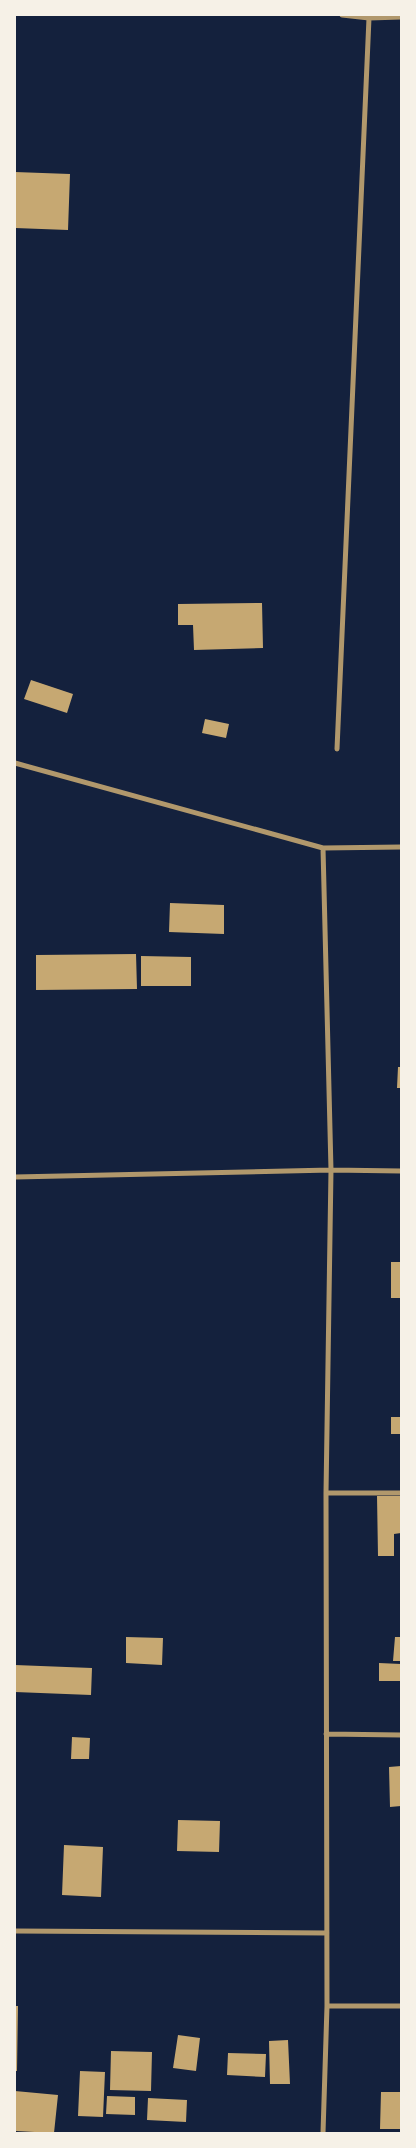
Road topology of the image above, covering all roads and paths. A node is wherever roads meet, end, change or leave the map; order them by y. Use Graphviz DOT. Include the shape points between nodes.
graph roads {
  1 [pos="342,15"];
  2 [pos="401,17"];
  3 [pos="369,18"];
  4 [pos="337,749"];
  5 [pos="15,763"];
  6 [pos="401,847"];
  7 [pos="323,848"];
  8 [pos="331,1170"];
  9 [pos="401,1171"];
  10 [pos="15,1177"];
  11 [pos="326,1492"];
  12 [pos="401,1493"];
  13 [pos="326,1734"];
  14 [pos="401,1735"];
  15 [pos="15,1931"];
  16 [pos="327,1933"];
  17 [pos="327,2006"];
  18 [pos="401,2006"];
  19 [pos="323,2133"];
  1 -- 3 [label="street"];
  2 -- 3 [label="street"];
  3 -- 4 [label="street"];
  5 -- 7 [label="street"];
  6 -- 7 [label="street"];
  7 -- 8 [label="street"];
  8 -- 9 [label="street"];
  8 -- 10 [label="street"];
  8 -- 11 [label="street"];
  11 -- 12 [label="street"];
  11 -- 13 [label="street"];
  13 -- 14 [label="street"];
  13 -- 16 [label="street"];
  15 -- 16 [label="street"];
  16 -- 17 [label="street"];
  17 -- 18 [label="street"];
  17 -- 19 [label="street"];
}
